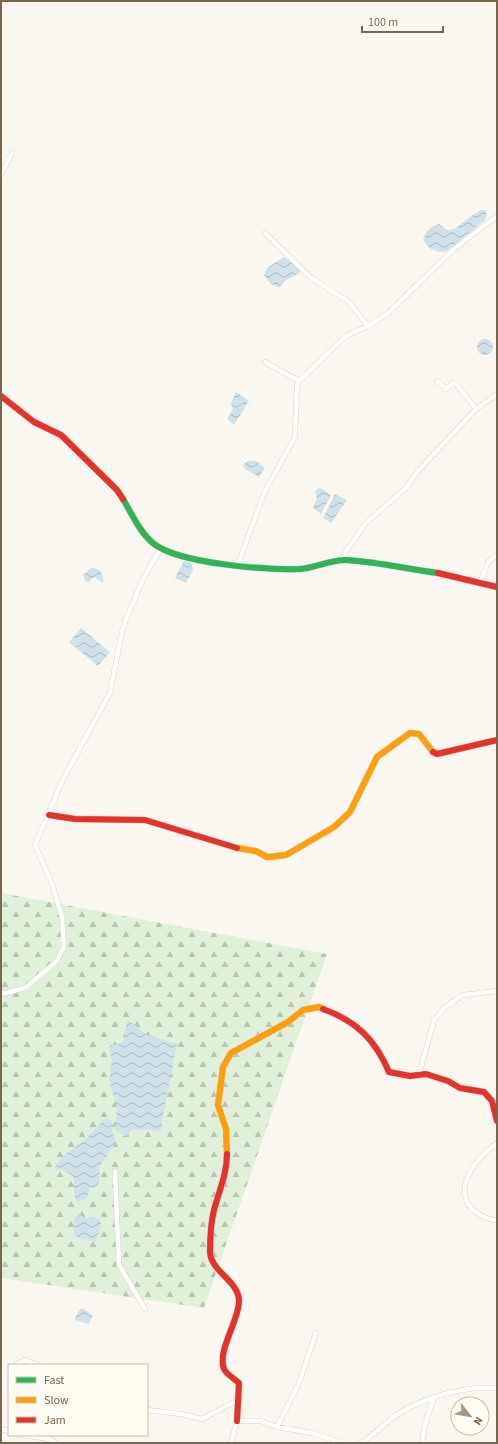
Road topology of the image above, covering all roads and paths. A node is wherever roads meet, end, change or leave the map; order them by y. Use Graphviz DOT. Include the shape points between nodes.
graph roads {
  1 [pos="12,153"];
  2 [pos="1,175"];
  3 [pos="497,216"];
  4 [pos="265,233"];
  5 [pos="368,326"];
  6 [pos="265,362"];
  7 [pos="299,381"];
  8 [pos="437,381"];
  9 [pos="497,394"];
  10 [pos="1,396"];
  11 [pos="476,409"];
  12 [pos="161,548"];
  13 [pos="497,555"];
  14 [pos="339,562"];
  15 [pos="237,566"];
  16 [pos="480,584"];
  17 [pos="497,587"];
  18 [pos="497,740"];
  19 [pos="49,815"];
  20 [pos="497,991"];
  21 [pos="1,994"];
  22 [pos="419,1074"];
  23 [pos="497,1121"];
  24 [pos="497,1143"];
  25 [pos="115,1171"];
  26 [pos="497,1220"];
  27 [pos="145,1309"];
  28 [pos="316,1333"];
  29 [pos="17,1364"];
  30 [pos="36,1364"];
  31 [pos="497,1388"];
  32 [pos="434,1397"];
  33 [pos="238,1400"];
  34 [pos="148,1410"];
  35 [pos="237,1421"];
  36 [pos="277,1427"];
  37 [pos="29,1436"];
  38 [pos="56,1443"];
  39 [pos="231,1443"];
  40 [pos="343,1443"];
  41 [pos="360,1443"];
  42 [pos="422,1443"];
  1 -- 2 [label="street"];
  3 -- 5 [label="street" via="454,250 387,314"];
  4 -- 5 [label="street" via="311,278 348,301"];
  5 -- 7 [label="street" via="346,336"];
  6 -- 7 [label="street"];
  7 -- 15 [label="street" via="295,437 264,493"];
  8 -- 11 [label="street" via="446,389 453,383 456,384"];
  9 -- 11 [label="street"];
  10 -- 12 [label="street" via="34,422 61,435 117,490 139,526 153,543"];
  11 -- 14 [label="street" via="406,488 365,524"];
  12 -- 15 [label="street" via="192,558"];
  12 -- 19 [label="street" via="144,577 126,619 110,693 63,779"];
  13 -- 16 [label="street" via="488,562"];
  14 -- 15 [label="street" via="302,569"];
  14 -- 16 [label="street" via="346,560 443,574"];
  16 -- 17 [label="street"];
  18 -- 19 [label="street" via="436,754 419,734 410,733 377,757 350,812 334,827 286,855 267,857 256,851 145,820 75,819"];
  19 -- 21 [label="street" via="36,846 62,916 64,947 56,962 25,988"];
  20 -- 22 [label="street" via="463,995 445,1007 434,1020"];
  22 -- 23 [label="street" via="448,1081 460,1088 484,1092 492,1101"];
  22 -- 33 [label="street" via="410,1076 389,1072 381,1054 364,1032 340,1015 319,1007 303,1010 288,1022 231,1053 227,1059 223,1067 218,1105 226,1129 227,1167 214,1211 210,1253 212,1262 234,1288 239,1300 236,1320 222,1360 224,1370 239,1383"];
  24 -- 26 [label="street" via="471,1168 464,1198 469,1208 483,1218"];
  25 -- 27 [label="street" via="119,1265"];
  28 -- 36 [label="street" via="299,1383"];
  29 -- 30 [label="street" via="25,1360"];
  31 -- 32 [label="street"];
  32 -- 41 [label="street" via="400,1412"];
  32 -- 42 [label="street"];
  33 -- 34 [label="street" via="202,1419"];
  33 -- 35 [label="street"];
  35 -- 36 [label="street" via="261,1421"];
  35 -- 39 [label="street"];
  36 -- 40 [label="street" via="312,1433"];
  37 -- 38 [label="street" via="50,1439"];
}
